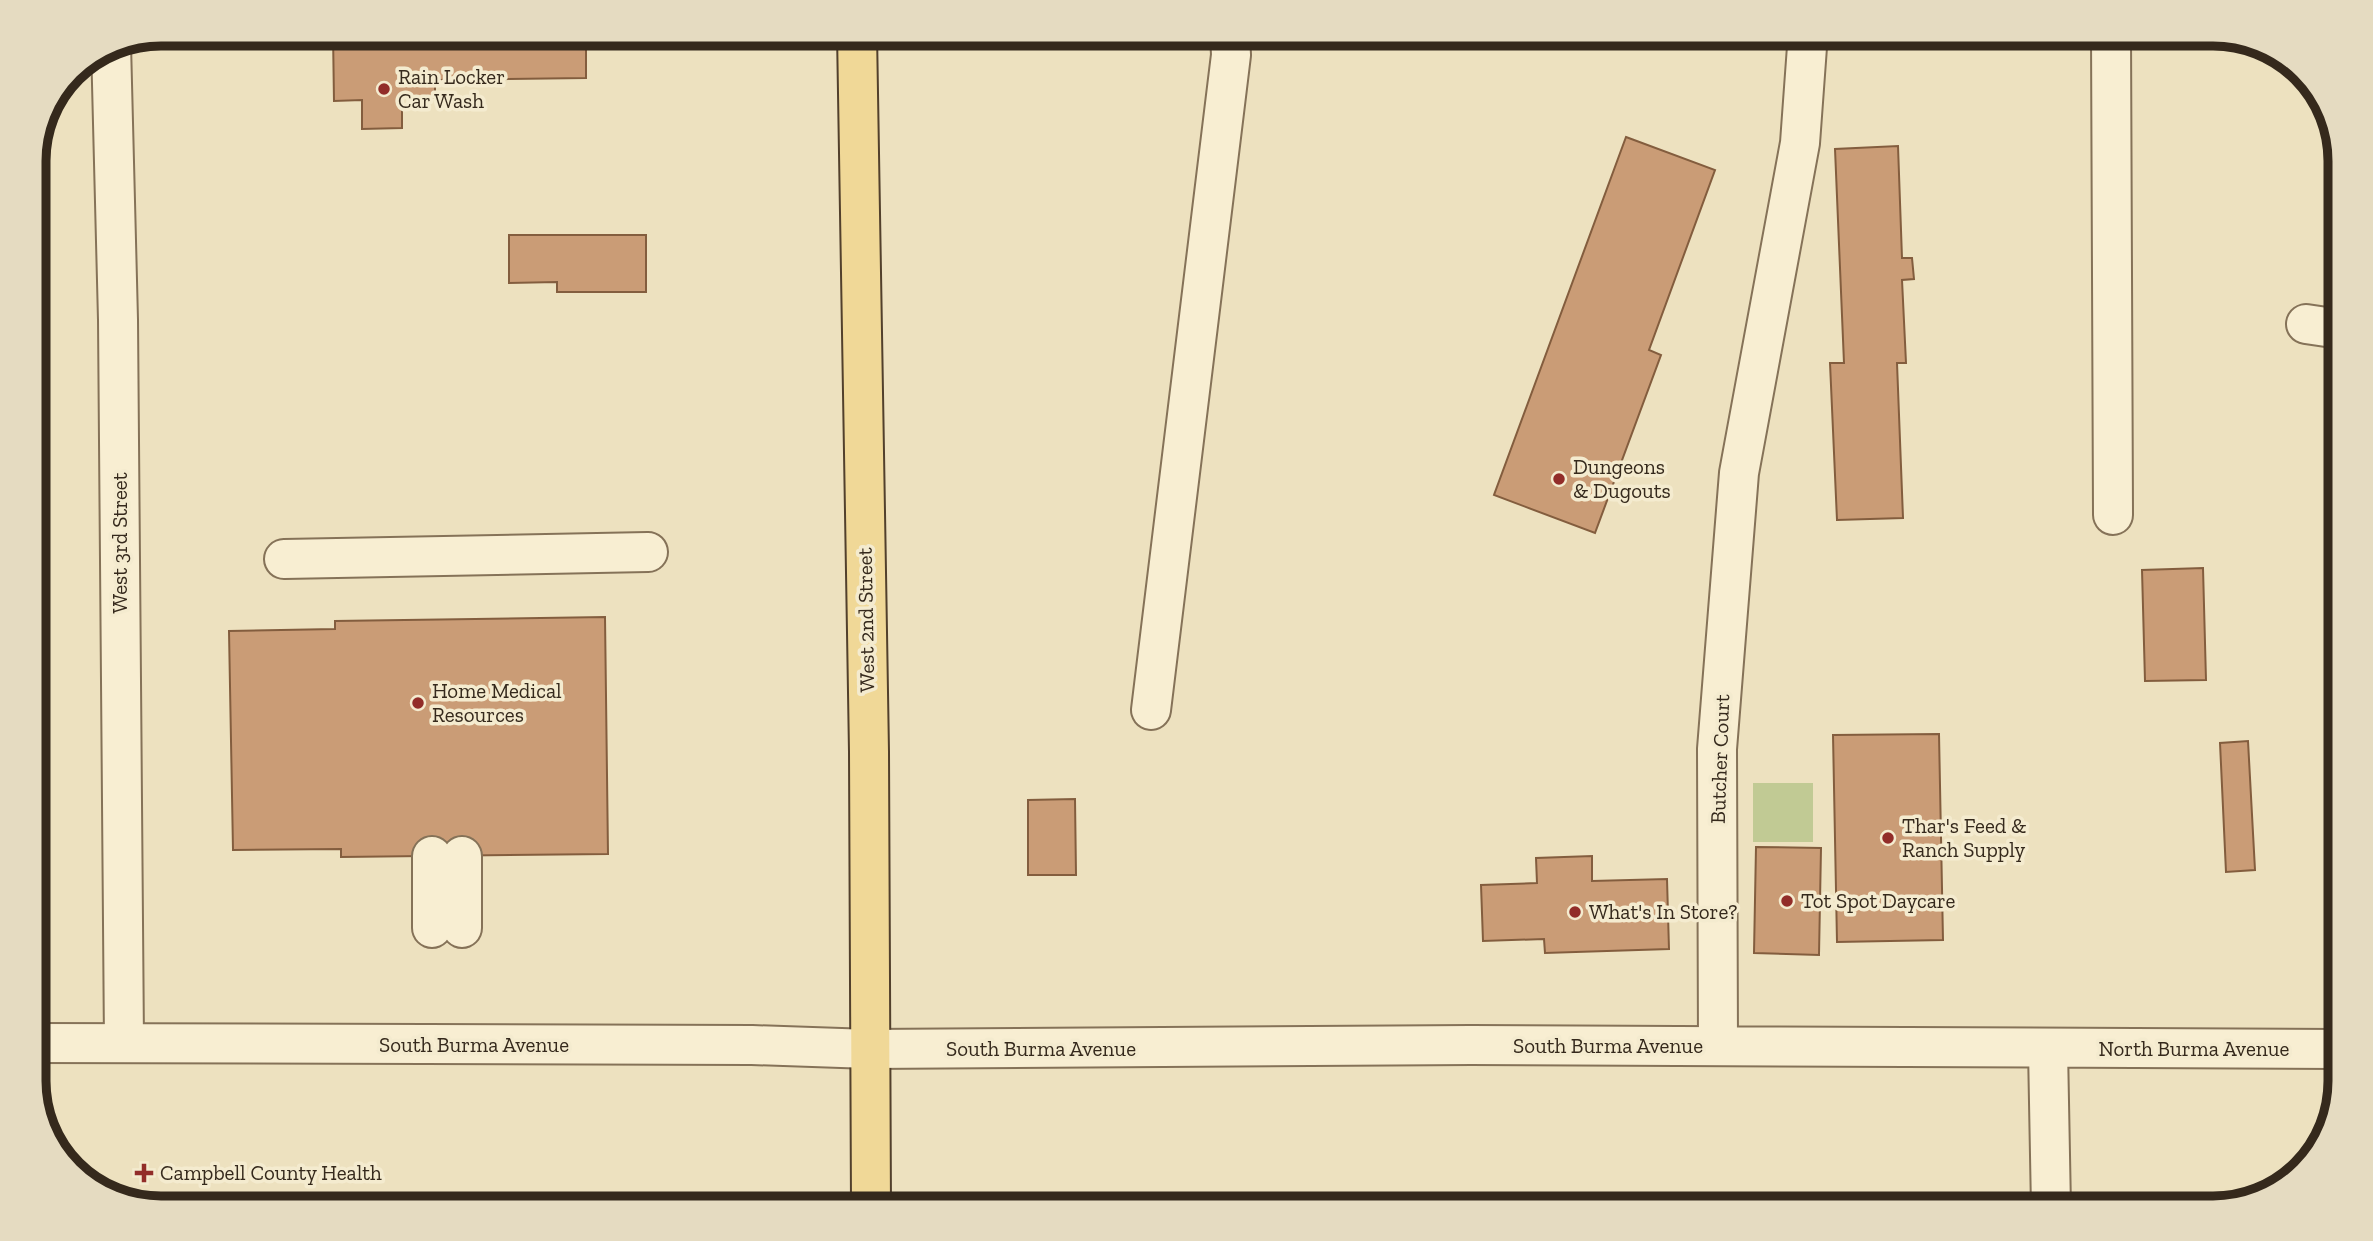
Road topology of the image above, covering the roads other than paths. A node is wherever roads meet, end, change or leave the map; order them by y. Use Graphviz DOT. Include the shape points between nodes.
graph roads {
  1 [pos="857,46"];
  2 [pos="1231,46"];
  3 [pos="1807,46"];
  4 [pos="2111,46"];
  5 [pos="111,57"];
  6 [pos="2113,515"];
  7 [pos="648,552"];
  8 [pos="284,559"];
  9 [pos="1151,710"];
  10 [pos="447,856"];
  11 [pos="447,928"];
  12 [pos="46,1043"];
  13 [pos="124,1043"];
  14 [pos="1718,1046"];
  15 [pos="870,1049"];
  16 [pos="2048,1049"];
  17 [pos="2328,1049"];
  18 [pos="871,1196"];
  19 [pos="2051,1196"];
  1 -- 15 [label="main road, West 2nd Street"];
  2 -- 9 [label="street"];
  3 -- 14 [label="street, Butcher Court" via="1800,143 1739,472 1717,749"];
  4 -- 6 [label="street"];
  5 -- 13 [label="street, West 3rd Street"];
  7 -- 8 [label="street"];
  10 -- 11 [label="street"];
  12 -- 13 [label="street, South Burma Avenue"];
  13 -- 15 [label="street, South Burma Avenue"];
  14 -- 15 [label="street, South Burma Avenue"];
  14 -- 16 [label="street, South Burma Avenue"];
  15 -- 18 [label="main road, West 2nd Street"];
  16 -- 17 [label="street, North Burma Avenue"];
  16 -- 19 [label="street"];
}
